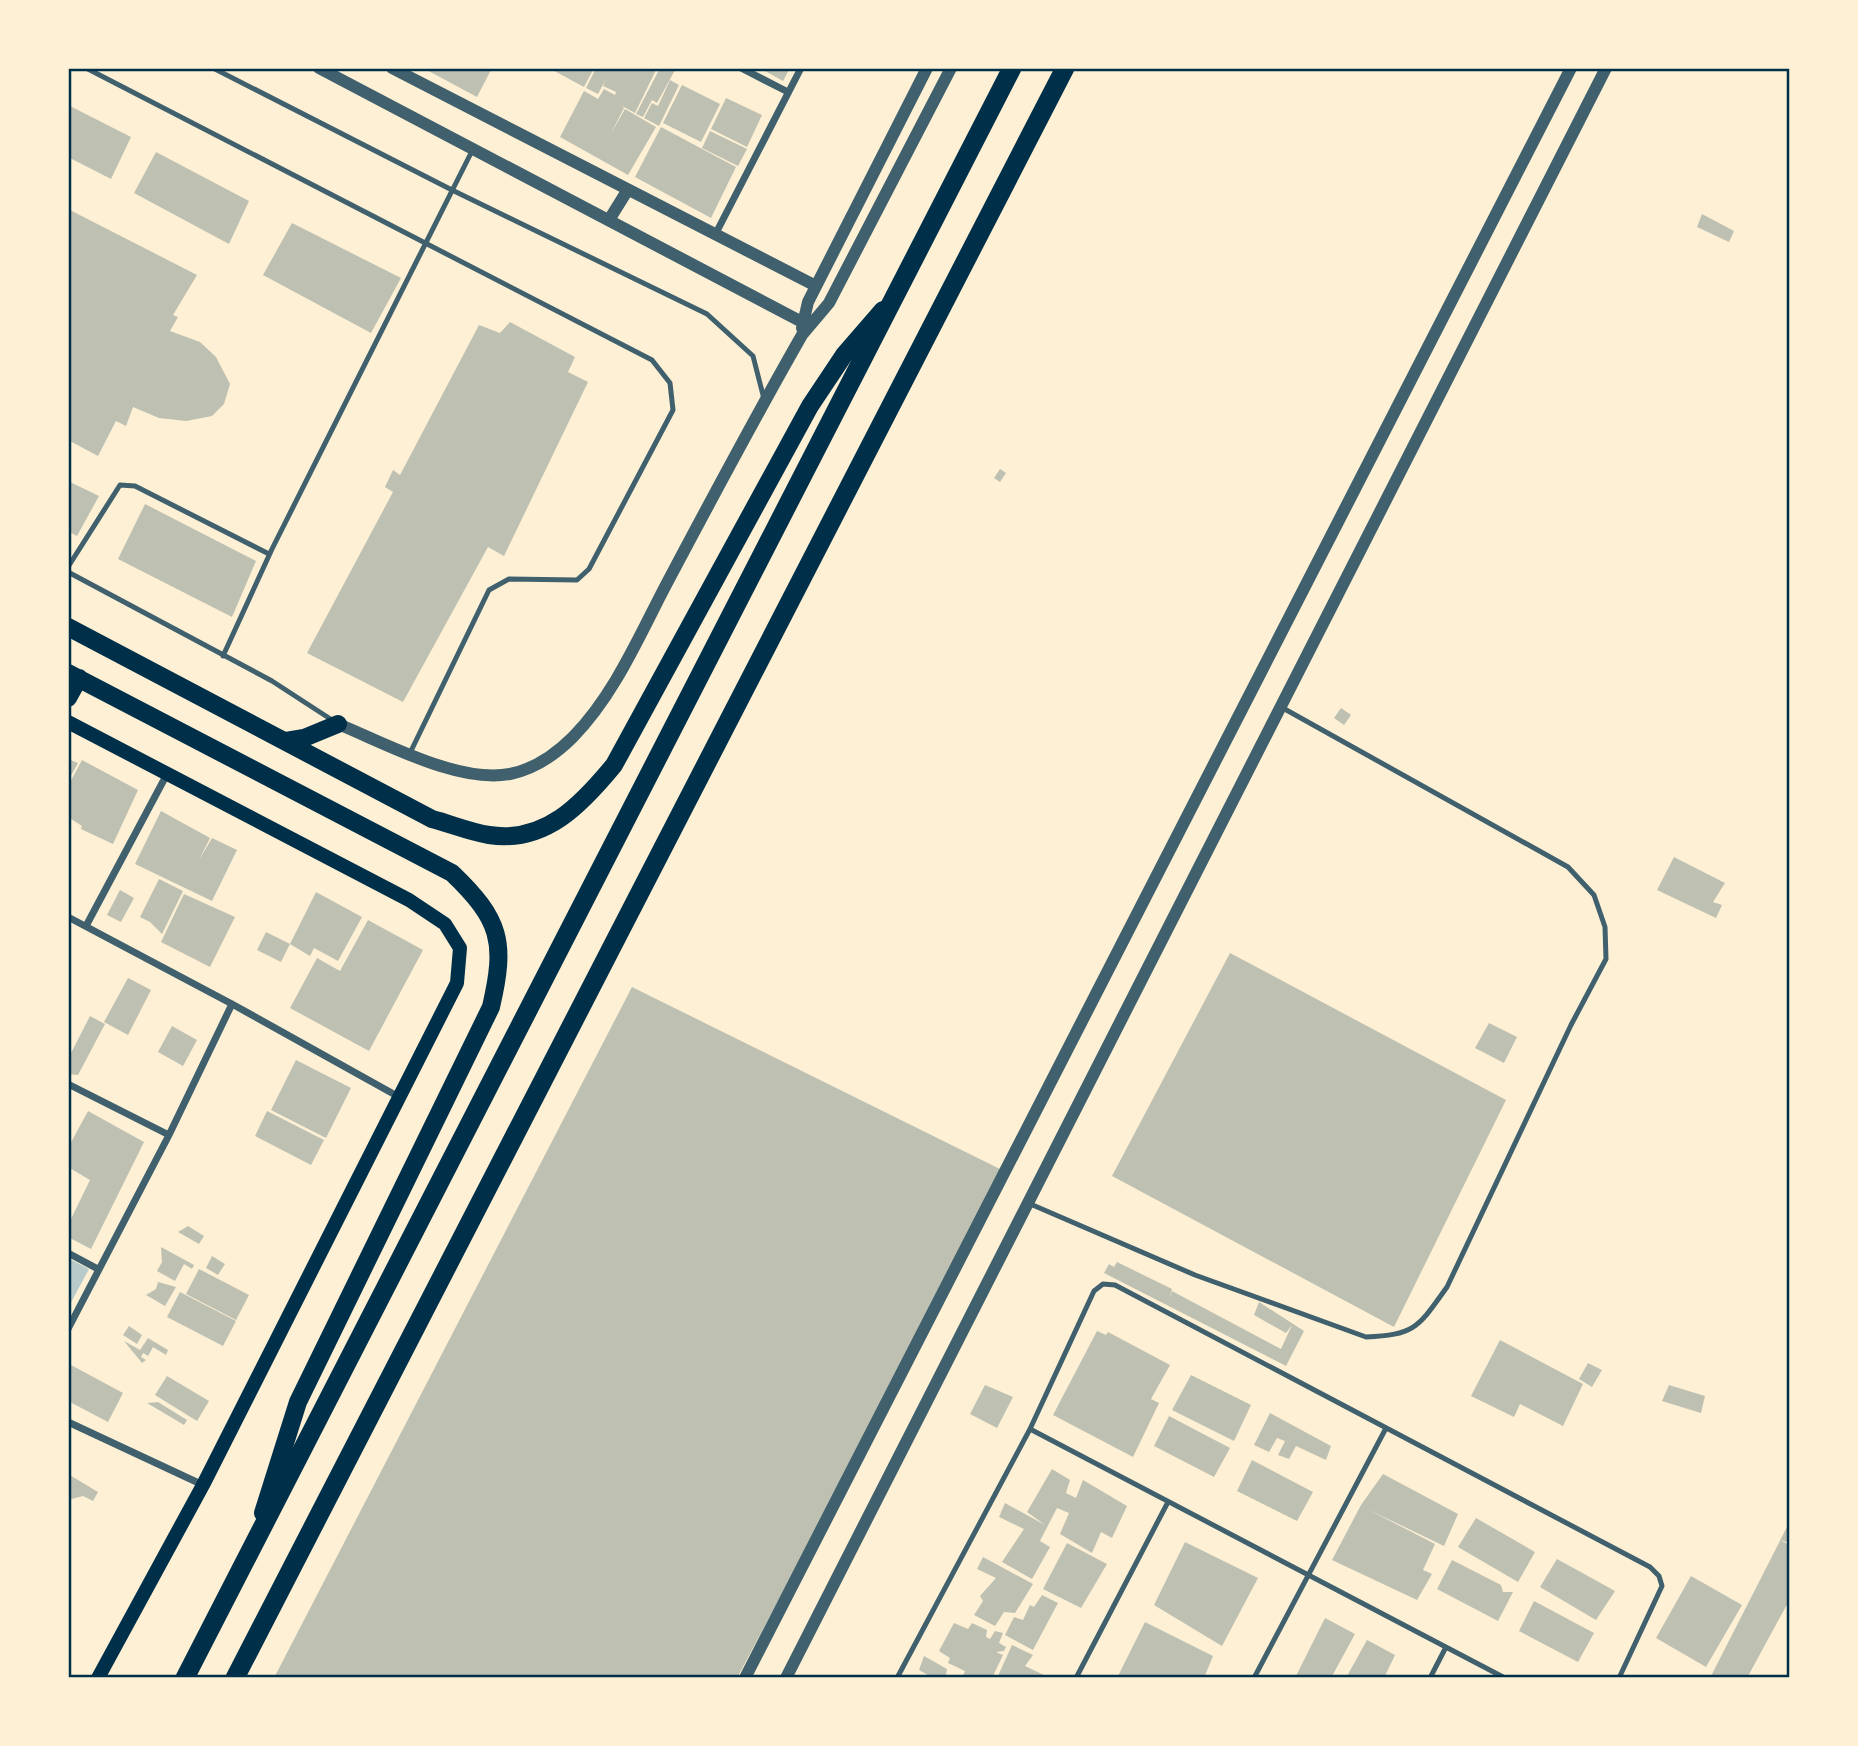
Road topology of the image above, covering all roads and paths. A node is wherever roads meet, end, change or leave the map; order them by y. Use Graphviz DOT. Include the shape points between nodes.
graph roads {
  1 [pos="86,68"];
  2 [pos="213,68"];
  3 [pos="319,68"];
  4 [pos="392,68"];
  5 [pos="741,68"];
  6 [pos="801,68"];
  7 [pos="927,68"];
  8 [pos="951,68"];
  9 [pos="1012,68"];
  10 [pos="1065,68"];
  11 [pos="1571,68"];
  12 [pos="1606,68"];
  13 [pos="788,92"];
  14 [pos="474,148"];
  15 [pos="452,190"];
  16 [pos="627,191"];
  17 [pos="609,220"];
  18 [pos="715,234"];
  19 [pos="426,243"];
  20 [pos="816,286"];
  21 [pos="895,297"];
  22 [pos="802,329"];
  23 [pos="764,401"];
  24 [pos="269,554"];
  25 [pos="68,570"];
  26 [pos="68,627"];
  27 [pos="223,656"];
  28 [pos="74,676"];
  29 [pos="68,698"];
  30 [pos="1281,707"];
  31 [pos="68,722"];
  32 [pos="338,724"];
  33 [pos="286,741"];
  34 [pos="410,753"];
  35 [pos="167,774"];
  36 [pos="68,917"];
  37 [pos="86,926"];
  38 [pos="232,1004"];
  39 [pos="68,1084"];
  40 [pos="399,1098"];
  41 [pos="169,1135"];
  42 [pos="1028,1203"];
  43 [pos="68,1252"];
  44 [pos="98,1269"];
  45 [pos="68,1329"];
  46 [pos="68,1422"];
  47 [pos="1030,1430"];
  48 [pos="1385,1430"];
  49 [pos="203,1485"];
  50 [pos="1168,1502"];
  51 [pos="251,1550"];
  52 [pos="1309,1575"];
  53 [pos="1446,1647"];
  54 [pos="98,1678"];
  55 [pos="185,1678"];
  56 [pos="235,1678"];
  57 [pos="745,1678"];
  58 [pos="786,1678"];
  59 [pos="897,1678"];
  60 [pos="1076,1678"];
  61 [pos="1254,1678"];
  62 [pos="1430,1678"];
  63 [pos="1505,1678"];
  64 [pos="1619,1678"];
  1 -- 19 [label="lane"];
  2 -- 15 [label="lane"];
  3 -- 14 [label="street"];
  4 -- 16 [label="street"];
  5 -- 13 [label="street"];
  6 -- 13 [label="street"];
  7 -- 20 [label="street"];
  8 -- 22 [label="street" via="829,303"];
  9 -- 21 [label="highway"];
  10 -- 56 [label="highway"];
  11 -- 57 [label="street"];
  12 -- 30 [label="street"];
  13 -- 18 [label="street"];
  14 -- 15 [label="lane"];
  14 -- 17 [label="street"];
  15 -- 19 [label="lane"];
  15 -- 23 [label="lane" via="707,314 753,356"];
  16 -- 17 [label="street"];
  16 -- 18 [label="street"];
  17 -- 22 [label="street"];
  18 -- 20 [label="street"];
  19 -- 24 [label="lane"];
  19 -- 34 [label="lane" via="652,360 670,383 673,410 589,569 577,580 509,579 489,590"];
  20 -- 22 [label="street"];
  21 -- 33 [label="main road" via="844,355 810,406 614,765 587,798 554,824 519,836 499,836 432,819"];
  21 -- 51 [label="highway"];
  22 -- 23 [label="street"];
  23 -- 34 [label="street" via="620,671 575,735 534,767 509,774 457,771"];
  24 -- 25 [label="lane" via="135,486 120,485"];
  24 -- 27 [label="lane"];
  25 -- 27 [label="lane"];
  26 -- 33 [label="main road"];
  27 -- 32 [label="lane"];
  28 -- 29 [label="main road"];
  28 -- 51 [label="main road" via="452,873 481,901 499,940 500,970 492,1007 298,1402"];
  30 -- 42 [label="street"];
  30 -- 42 [label="lane" via="1568,867 1594,895 1605,927 1606,959 1447,1287 1420,1325 1394,1336 1366,1337 1195,1275"];
  31 -- 35 [label="main road"];
  32 -- 33 [label="main road"];
  32 -- 34 [label="street"];
  35 -- 37 [label="street"];
  35 -- 40 [label="main road" via="409,900 445,924 460,948 457,983"];
  36 -- 37 [label="street"];
  37 -- 38 [label="street"];
  38 -- 40 [label="street"];
  38 -- 41 [label="street"];
  39 -- 41 [label="street"];
  40 -- 49 [label="main road"];
  41 -- 44 [label="street"];
  42 -- 58 [label="street"];
  43 -- 44 [label="street"];
  44 -- 45 [label="street"];
  46 -- 49 [label="street"];
  47 -- 48 [label="lane" via="1094,1291 1103,1284 1115,1285"];
  47 -- 50 [label="lane"];
  47 -- 59 [label="lane"];
  48 -- 52 [label="lane"];
  48 -- 64 [label="lane" via="1650,1567 1659,1576 1662,1586"];
  49 -- 54 [label="main road"];
  50 -- 52 [label="lane"];
  50 -- 60 [label="lane"];
  51 -- 55 [label="highway"];
  52 -- 53 [label="lane"];
  52 -- 61 [label="lane"];
  53 -- 62 [label="lane"];
  53 -- 63 [label="lane"];
}
